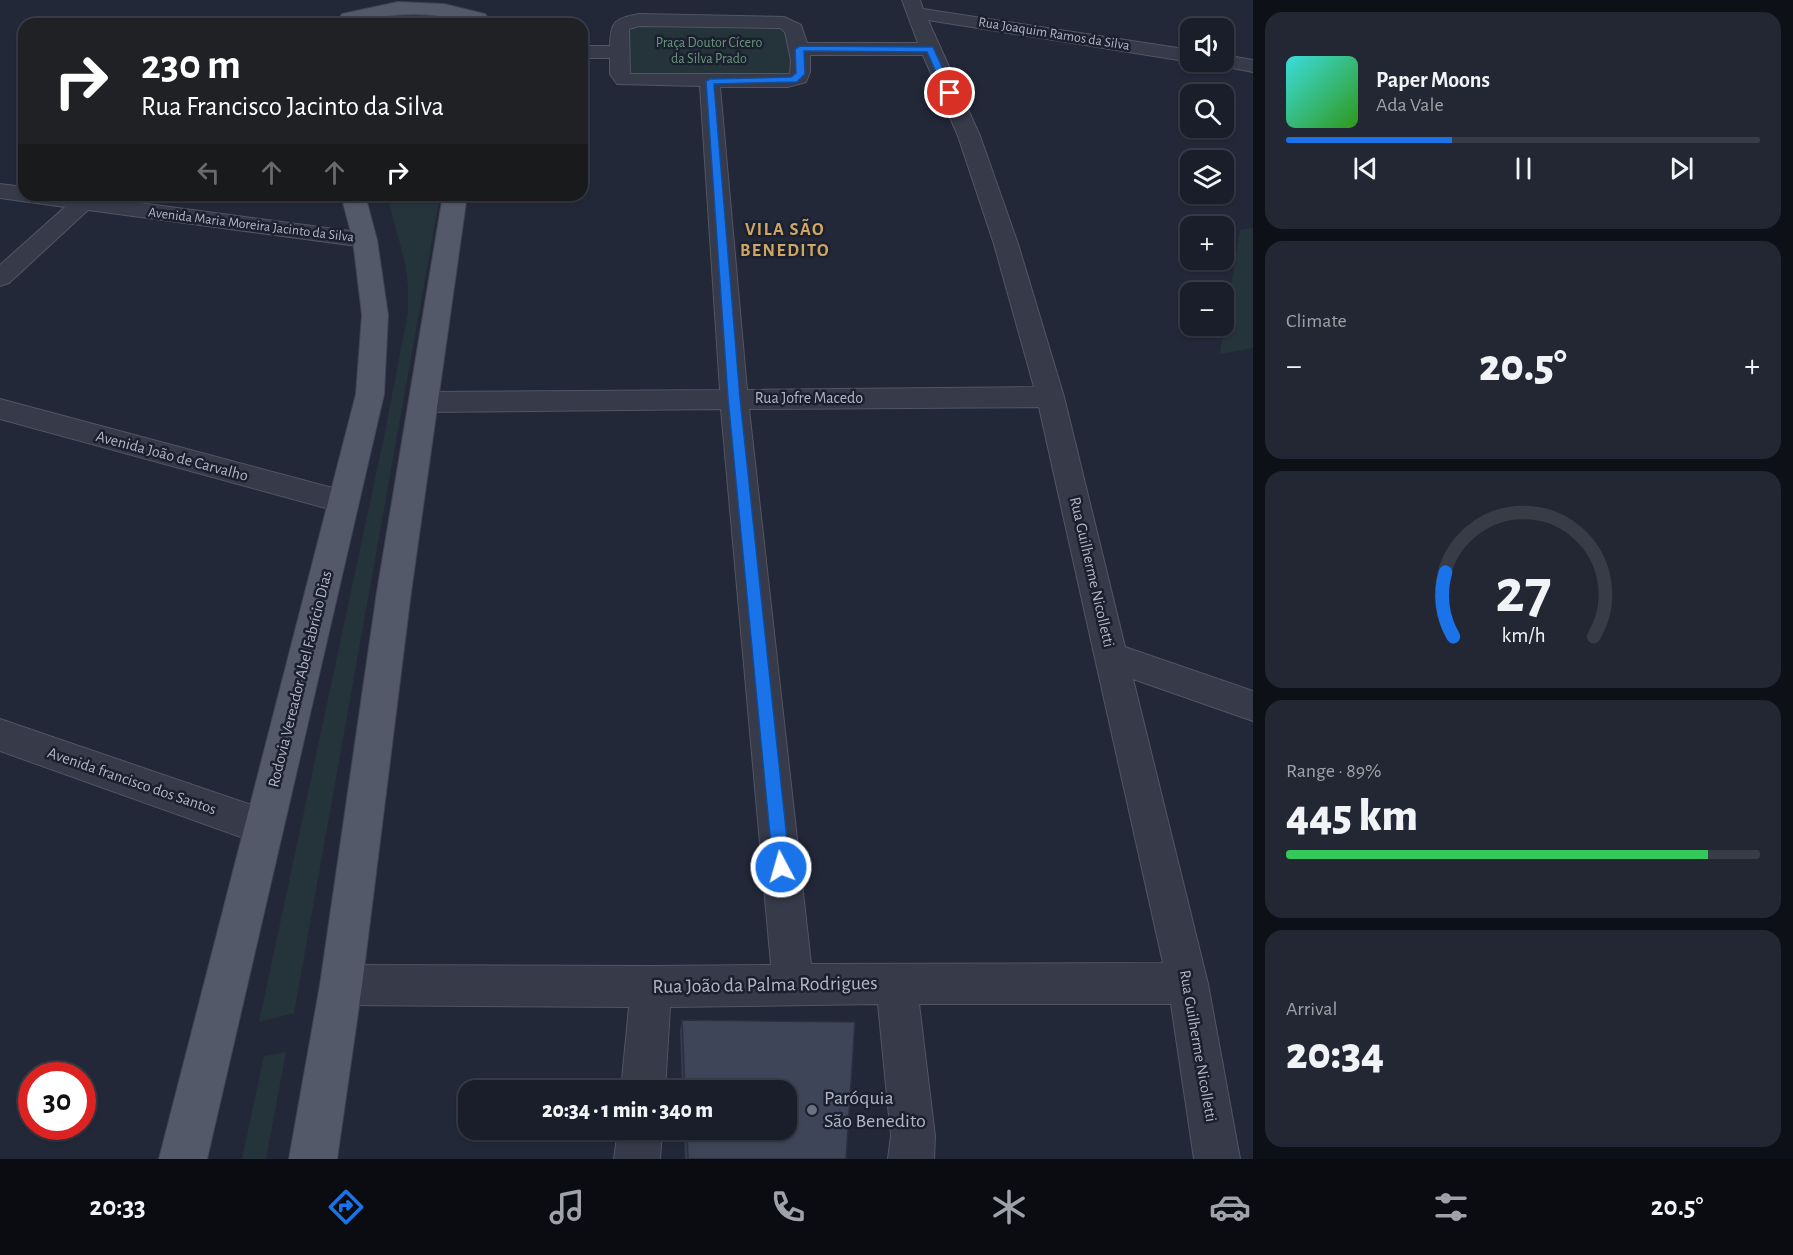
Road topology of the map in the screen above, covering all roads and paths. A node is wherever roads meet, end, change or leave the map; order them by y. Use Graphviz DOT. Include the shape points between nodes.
graph roads {
  1 [pos="366,0"];
  2 [pos="701,0"];
  3 [pos="914,6"];
  4 [pos="479,14"];
  5 [pos="350,18"];
  6 [pos="357,18"];
  7 [pos="704,20"];
  8 [pos="800,49"];
  9 [pos="930,49"];
  10 [pos="588,52"];
  11 [pos="621,52"];
  12 [pos="1180,54"];
  13 [pos="1234,63"];
  14 [pos="1253,66"];
  15 [pos="710,81"];
  16 [pos="0,190"];
  17 [pos="18,193"];
  18 [pos="69,201"];
  19 [pos="355,201"];
  20 [pos="454,201"];
  21 [pos="82,203"];
  22 [pos="365,240"];
  23 [pos="0,278"];
  24 [pos="1050,397"];
  25 [pos="734,398"];
  26 [pos="424,402"];
  27 [pos="0,409"];
  28 [pos="344,502"];
  29 [pos="1112,657"];
  30 [pos="1253,706"];
  31 [pos="0,735"];
  32 [pos="263,827"];
  33 [pos="896,982"];
  34 [pos="1188,984"];
  35 [pos="341,985"];
  36 [pos="793,985"];
  37 [pos="651,987"];
  38 [pos="644,1080"];
  39 [pos="639,1140"];
  40 [pos="183,1159"];
  41 [pos="313,1159"];
  42 [pos="637,1159"];
  43 [pos="911,1159"];
  44 [pos="1217,1159"];
  1 -- 5 [label="main road"];
  2 -- 7 [label="street"];
  3 -- 9 [label="street, Rua Guilherme Nicolletti"];
  3 -- 12 [label="street, Rua Joaquim Ramos da Silva"];
  4 -- 6 [label="main road" via="417,5 393,7"];
  7 -- 8 [label="street" via="784,23 794,30"];
  7 -- 11 [label="street" via="628,22 620,27"];
  8 -- 9 [label="street"];
  8 -- 15 [label="street" via="801,74 794,80"];
  9 -- 24 [label="street, Rua Guilherme Nicolletti" via="969,136"];
  10 -- 11 [label="street"];
  11 -- 15 [label="street" via="620,74 624,80"];
  13 -- 14 [label="street"];
  15 -- 25 [label="street"];
  16 -- 17 [label="street"];
  18 -- 21 [label="street, Avenida Maria Moreira Jacinto da Silva"];
  19 -- 22 [label="main road, Rodovia Vereador Abel Fabrício Dias"];
  20 -- 26 [label="main road"];
  21 -- 22 [label="street, Avenida Maria Moreira Jacinto da Silva"];
  21 -- 23 [label="street"];
  22 -- 28 [label="main road, Rodovia Vereador Abel Fabrício Dias" via="375,315 370,394"];
  24 -- 25 [label="street, Rua Jofre Macedo"];
  24 -- 29 [label="street, Rua Guilherme Nicolletti"];
  25 -- 26 [label="street, Rua Jofre Macedo"];
  25 -- 36 [label="street"];
  26 -- 35 [label="main road"];
  27 -- 28 [label="street, Avenida João de Carvalho"];
  28 -- 32 [label="main road, Rodovia Vereador Abel Fabrício Dias"];
  29 -- 30 [label="street"];
  29 -- 34 [label="street, Rua Guilherme Nicolletti"];
  31 -- 32 [label="street, Avenida francisco dos Santos"];
  32 -- 40 [label="main road, Rodovia Vereador Abel Fabrício Dias"];
  33 -- 34 [label="street, Rua João da Palma Rodrigues"];
  33 -- 36 [label="street, Rua João da Palma Rodrigues"];
  33 -- 43 [label="street" via="913,1136"];
  34 -- 44 [label="street, Rua Guilherme Nicolletti"];
  35 -- 37 [label="street, Rua João da Palma Rodrigues"];
  35 -- 41 [label="main road"];
  36 -- 37 [label="street, Rua João da Palma Rodrigues"];
  37 -- 38 [label="street"];
  39 -- 42 [label="street"];
}
